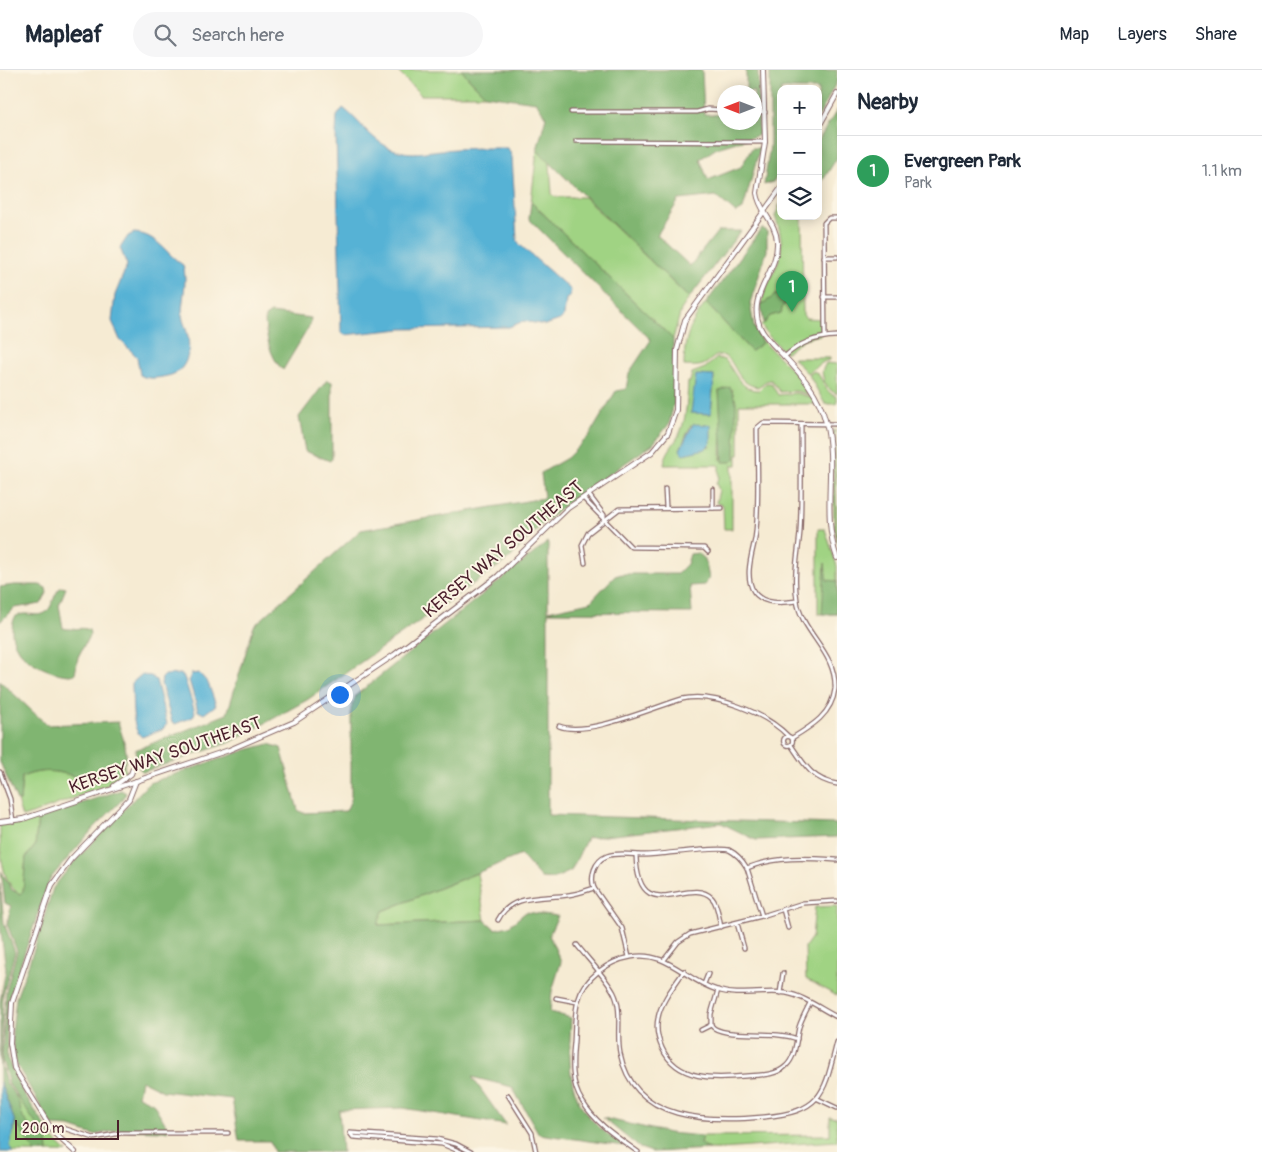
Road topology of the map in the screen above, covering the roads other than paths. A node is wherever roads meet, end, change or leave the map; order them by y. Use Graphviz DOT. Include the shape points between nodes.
graph roads {
  1 [pos="764,70"];
  2 [pos="837,94"];
  3 [pos="717,110"];
  4 [pos="571,112"];
  5 [pos="765,112"];
  6 [pos="822,121"];
  7 [pos="576,141"];
  8 [pos="765,142"];
  9 [pos="777,193"];
  10 [pos="764,211"];
  11 [pos="837,218"];
  12 [pos="824,257"];
  13 [pos="837,257"];
  14 [pos="824,297"];
  15 [pos="837,297"];
  16 [pos="824,336"];
  17 [pos="837,336"];
  18 [pos="784,357"];
  19 [pos="827,424"];
  20 [pos="837,424"];
  21 [pos="801,425"];
  22 [pos="666,489"];
  23 [pos="713,490"];
  24 [pos="588,495"];
  25 [pos="583,498"];
  26 [pos="666,507"];
  27 [pos="713,508"];
  28 [pos="722,508"];
  29 [pos="604,519"];
  30 [pos="708,552"];
  31 [pos="837,558"];
  32 [pos="585,563"];
  33 [pos="797,601"];
  34 [pos="559,726"];
  35 [pos="790,737"];
  36 [pos="791,745"];
  37 [pos="135,763"];
  38 [pos="0,772"];
  39 [pos="136,781"];
  40 [pos="837,784"];
  41 [pos="108,790"];
  42 [pos="12,821"];
  43 [pos="1,822"];
  44 [pos="636,856"];
  45 [pos="837,860"];
  46 [pos="748,868"];
  47 [pos="594,888"];
  48 [pos="837,901"];
  49 [pos="783,909"];
  50 [pos="762,916"];
  51 [pos="498,920"];
  52 [pos="737,923"];
  53 [pos="721,927"];
  54 [pos="788,928"];
  55 [pos="577,944"];
  56 [pos="744,948"];
  57 [pos="629,957"];
  58 [pos="664,960"];
  59 [pos="684,971"];
  60 [pos="598,972"];
  61 [pos="783,973"];
  62 [pos="708,974"];
  63 [pos="704,984"];
  64 [pos="718,990"];
  65 [pos="780,993"];
  66 [pos="556,998"];
  67 [pos="578,1002"];
  68 [pos="810,1003"];
  69 [pos="837,1017"];
  70 [pos="711,1025"];
  71 [pos="701,1030"];
  72 [pos="797,1039"];
  73 [pos="837,1042"];
  74 [pos="508,1095"];
  75 [pos="818,1098"];
  76 [pos="837,1108"];
  77 [pos="54,1133"];
  78 [pos="228,1133"];
  79 [pos="75,1152"];
  80 [pos="461,1152"];
  81 [pos="471,1152"];
  82 [pos="536,1152"];
  83 [pos="638,1152"];
  1 -- 5 [label="street"];
  2 -- 6 [label="street"];
  3 -- 4 [label="street"];
  5 -- 8 [label="street"];
  7 -- 8 [label="street"];
  8 -- 10 [label="street" via="757,193"];
  9 -- 10 [label="street, KERSEY WAY SOUTHEAST"];
  10 -- 18 [label="street" via="775,229 777,248 759,292 757,318 764,334"];
  10 -- 24 [label="street, KERSEY WAY SOUTHEAST" via="685,320 678,350 678,403 668,433 652,452"];
  11 -- 12 [label="street" via="826,219 824,223"];
  12 -- 13 [label="street"];
  12 -- 14 [label="street"];
  14 -- 15 [label="street"];
  14 -- 16 [label="street"];
  16 -- 17 [label="street"];
  16 -- 18 [label="street" via="804,342"];
  18 -- 19 [label="street" via="819,399"];
  19 -- 20 [label="street"];
  19 -- 21 [label="street"];
  19 -- 31 [label="street" via="829,531"];
  21 -- 33 [label="street" via="800,533 794,570"];
  21 -- 33 [label="street" via="763,423 757,428 756,532 750,573 754,592 761,598 775,602"];
  22 -- 26 [label="street"];
  23 -- 27 [label="street"];
  24 -- 25 [label="street, KERSEY WAY SOUTHEAST"];
  24 -- 29 [label="street" via="604,514"];
  25 -- 29 [label="street"];
  25 -- 39 [label="street, KERSEY WAY SOUTHEAST" via="568,508 498,576 394,655 294,722 229,750"];
  26 -- 27 [label="street"];
  26 -- 29 [label="street" via="619,508"];
  27 -- 28 [label="street"];
  29 -- 30 [label="street" via="631,547 704,548"];
  29 -- 32 [label="street" via="584,539 582,555"];
  33 -- 35 [label="street" via="808,628 831,662 835,688 821,718"];
  34 -- 35 [label="street" via="574,730 591,728 695,697 759,714"];
  35 -- 36 [label="street"];
  35 -- 36 [label="street" via="784,739 784,743"];
  36 -- 40 [label="street" via="811,773"];
  37 -- 41 [label="street" via="128,778"];
  38 -- 42 [label="street" via="10,799"];
  39 -- 41 [label="street, KERSEY WAY SOUTHEAST"];
  39 -- 77 [label="street" via="128,799 56,877 14,996 10,1043 12,1063"];
  41 -- 42 [label="street, KERSEY WAY SOUTHEAST"];
  42 -- 43 [label="street, KERSEY WAY SOUTHEAST"];
  44 -- 46 [label="street" via="722,849 738,856"];
  44 -- 47 [label="street" via="613,854 602,858 592,875"];
  44 -- 53 [label="street" via="638,877 646,890 658,896 695,892 709,895 715,902"];
  45 -- 46 [label="street" via="777,859"];
  46 -- 50 [label="street"];
  47 -- 51 [label="street" via="567,895 526,898 503,912"];
  47 -- 57 [label="street" via="622,928"];
  48 -- 49 [label="street" via="806,902"];
  49 -- 50 [label="street"];
  49 -- 54 [label="street"];
  50 -- 52 [label="street"];
  52 -- 53 [label="street"];
  52 -- 56 [label="street"];
  53 -- 58 [label="street" via="683,938"];
  55 -- 60 [label="street"];
  57 -- 58 [label="street"];
  57 -- 60 [label="street"];
  58 -- 59 [label="street"];
  59 -- 63 [label="street"];
  59 -- 72 [label="street" via="662,1006 657,1024 662,1049 682,1070 699,1077 720,1078 778,1072 788,1064"];
  60 -- 67 [label="street"];
  60 -- 75 [label="street" via="615,995 618,1043 624,1067 640,1090 666,1109 698,1119 739,1119 791,1113"];
  61 -- 65 [label="street"];
  62 -- 63 [label="street"];
  63 -- 64 [label="street"];
  64 -- 65 [label="street"];
  64 -- 70 [label="street" via="710,1017"];
  65 -- 68 [label="street" via="794,995"];
  66 -- 67 [label="street"];
  67 -- 83 [label="street" via="572,1062 575,1084 582,1101 602,1125"];
  68 -- 69 [label="street"];
  68 -- 72 [label="street"];
  70 -- 71 [label="street"];
  70 -- 72 [label="street" via="724,1033 775,1033"];
  73 -- 75 [label="street" via="828,1080"];
  74 -- 82 [label="street" via="532,1134"];
  75 -- 76 [label="street"];
  77 -- 78 [label="street" via="66,1128 94,1138 122,1133"];
  77 -- 79 [label="street"];
  80 -- 81 [label="street" via="442,1144 353,1137 350,1133 437,1139"];
}
